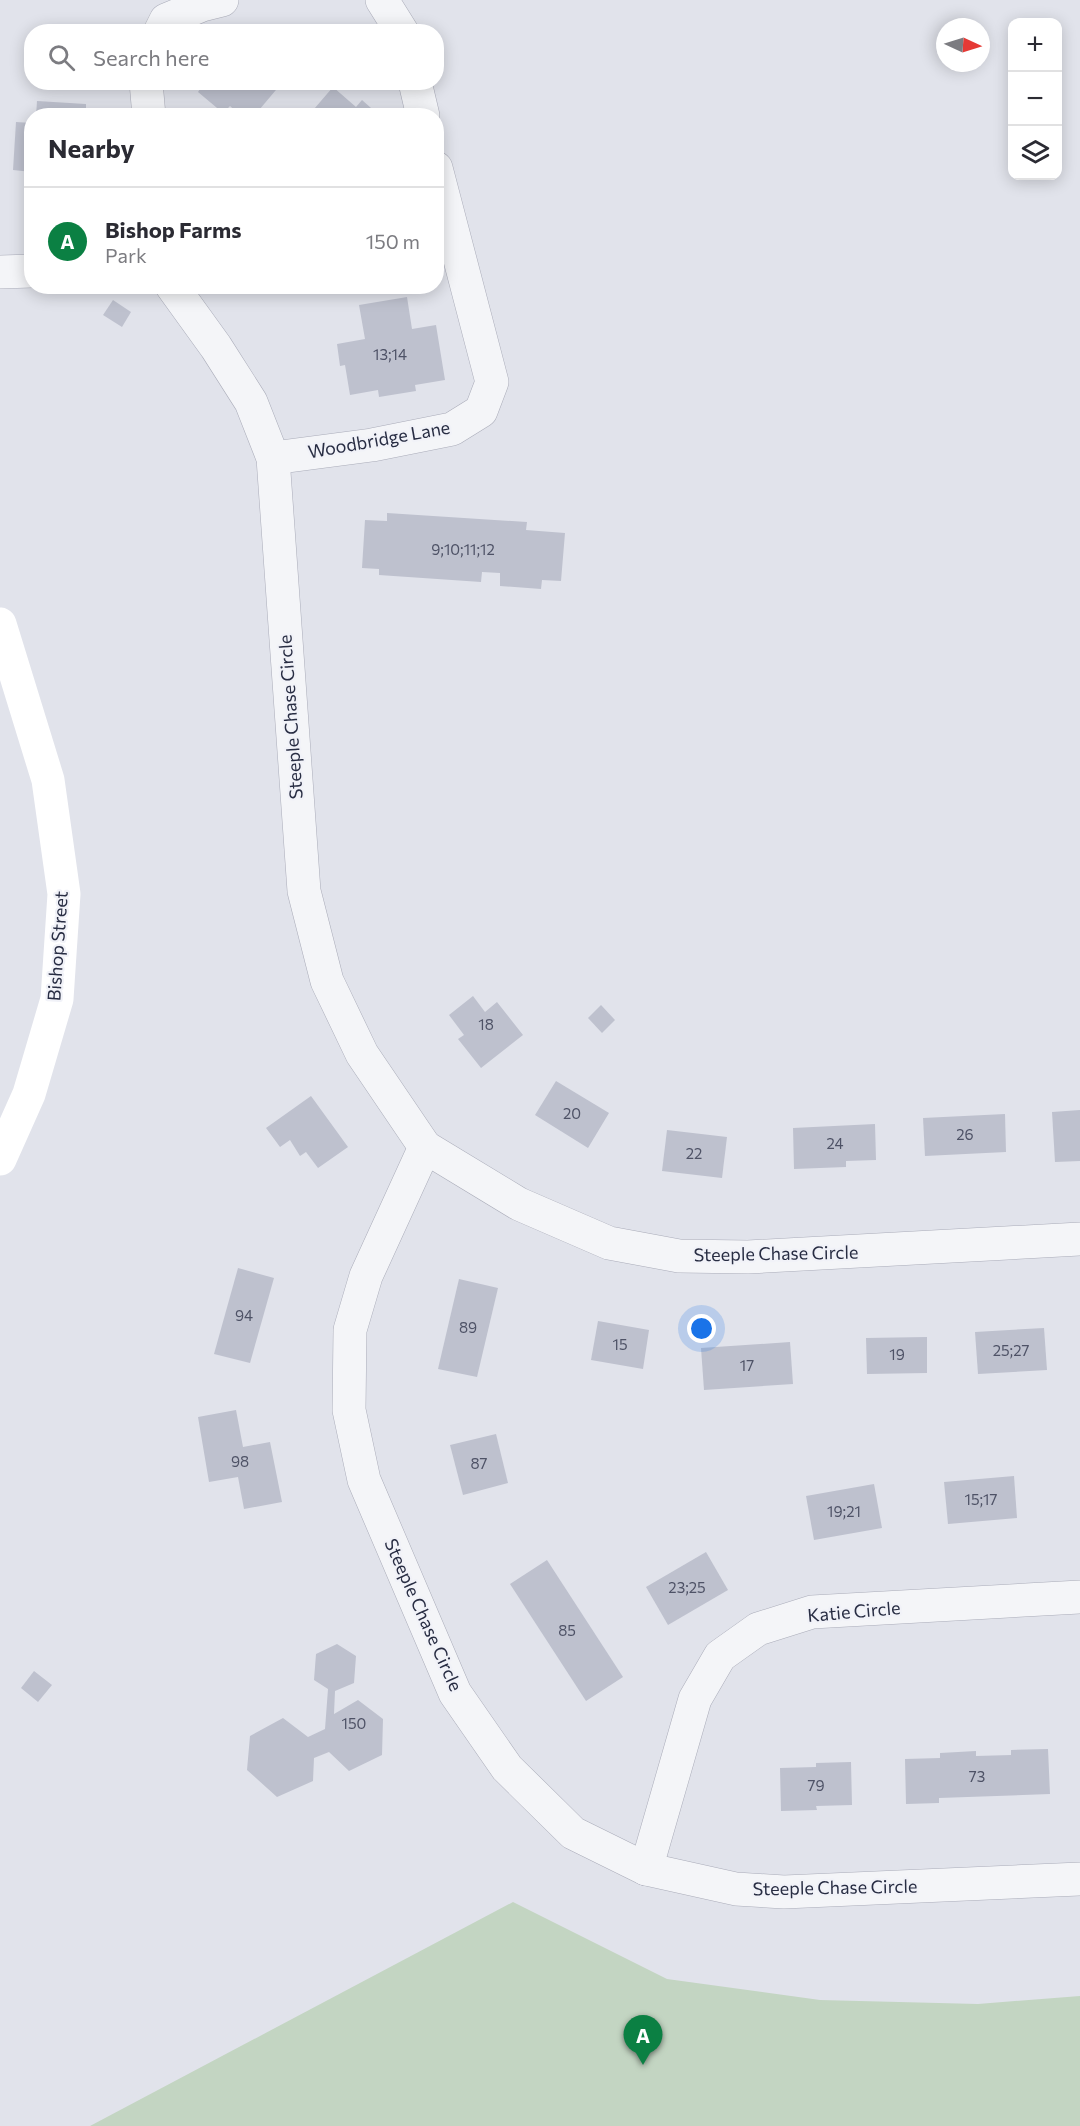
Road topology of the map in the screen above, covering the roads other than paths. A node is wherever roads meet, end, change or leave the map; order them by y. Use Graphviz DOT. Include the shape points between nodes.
graph roads {
  1 [pos="222,0"];
  2 [pos="382,0"];
  3 [pos="164,24"];
  4 [pos="397,24"];
  5 [pos="147,90"];
  6 [pos="417,90"];
  7 [pos="148,108"];
  8 [pos="421,108"];
  9 [pos="444,199"];
  10 [pos="24,271"];
  11 [pos="0,272"];
  12 [pos="178,294"];
  13 [pos="273,458"];
  14 [pos="0,624"];
  15 [pos="425,1147"];
  16 [pos="0,1159"];
  17 [pos="1080,1239"];
  18 [pos="1080,1597"];
  19 [pos="646,1869"];
  20 [pos="1080,1879"];
  1 -- 3 [label="street" via="202,5"];
  2 -- 4 [label="street"];
  5 -- 7 [label="street"];
  6 -- 8 [label="street"];
  9 -- 13 [label="street, Woodbridge Lane" via="492,382 481,411 452,429"];
  10 -- 11 [label="street"];
  12 -- 13 [label="street, Steeple Chase Circle" via="251,402"];
  13 -- 15 [label="street, Steeple Chase Circle" via="304,891 327,981 362,1054"];
  14 -- 16 [label="street, Bishop Street" via="48,780 64,894 57,999 29,1094"];
  15 -- 17 [label="street, Steeple Chase Circle" via="519,1204 609,1243 679,1256 748,1257"];
  15 -- 19 [label="street, Steeple Chase Circle" via="366,1276 350,1330 349,1410 364,1480 455,1693 507,1768 573,1833"];
  18 -- 19 [label="street, Katie Circle" via="812,1612 758,1629 720,1656 695,1699"];
  19 -- 20 [label="street, Steeple Chase Circle" via="736,1889 784,1892"];
}
